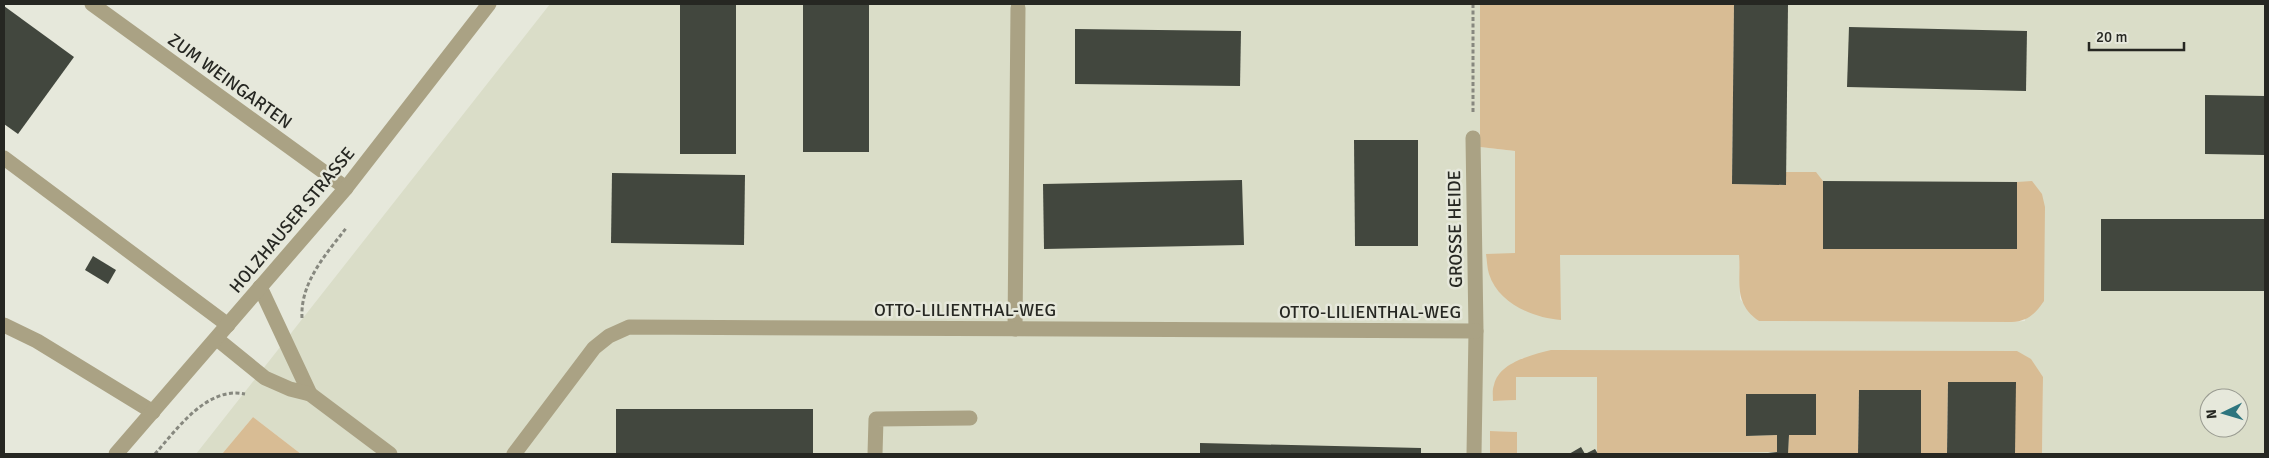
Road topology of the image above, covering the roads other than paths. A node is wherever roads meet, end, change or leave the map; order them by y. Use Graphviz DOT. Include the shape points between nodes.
graph roads {
  1 [pos="92,4"];
  2 [pos="489,4"];
  3 [pos="1018,8"];
  4 [pos="1473,138"];
  5 [pos="4,158"];
  6 [pos="346,188"];
  7 [pos="260,287"];
  8 [pos="4,325"];
  9 [pos="228,325"];
  10 [pos="1015,329"];
  11 [pos="1476,331"];
  12 [pos="217,339"];
  13 [pos="310,394"];
  14 [pos="152,412"];
  15 [pos="970,418"];
  16 [pos="116,454"];
  17 [pos="390,454"];
  18 [pos="514,454"];
  19 [pos="875,454"];
  20 [pos="1474,454"];
  1 -- 6 [label="street, ZUM WEINGARTEN"];
  2 -- 6 [label="street, HOLZHAUSER STRASSE"];
  3 -- 10 [label="street"];
  4 -- 11 [label="street, GROSSE HEIDE"];
  5 -- 9 [label="street"];
  6 -- 7 [label="street, HOLZHAUSER STRASSE"];
  7 -- 9 [label="street, HOLZHAUSER STRASSE"];
  7 -- 13 [label="street"];
  8 -- 14 [label="street" via="37,341"];
  9 -- 12 [label="street, HOLZHAUSER STRASSE"];
  10 -- 11 [label="street, OTTO-LILIENTHAL-WEG"];
  10 -- 18 [label="street, OTTO-LILIENTHAL-WEG" via="630,327 609,336 594,348"];
  11 -- 20 [label="street, GROSSE HEIDE"];
  12 -- 13 [label="street" via="265,378"];
  12 -- 14 [label="street, HOLZHAUSER STRASSE"];
  13 -- 17 [label="street"];
  14 -- 16 [label="street, HOLZHAUSER STRASSE"];
  15 -- 19 [label="street" via="876,419"];
}
